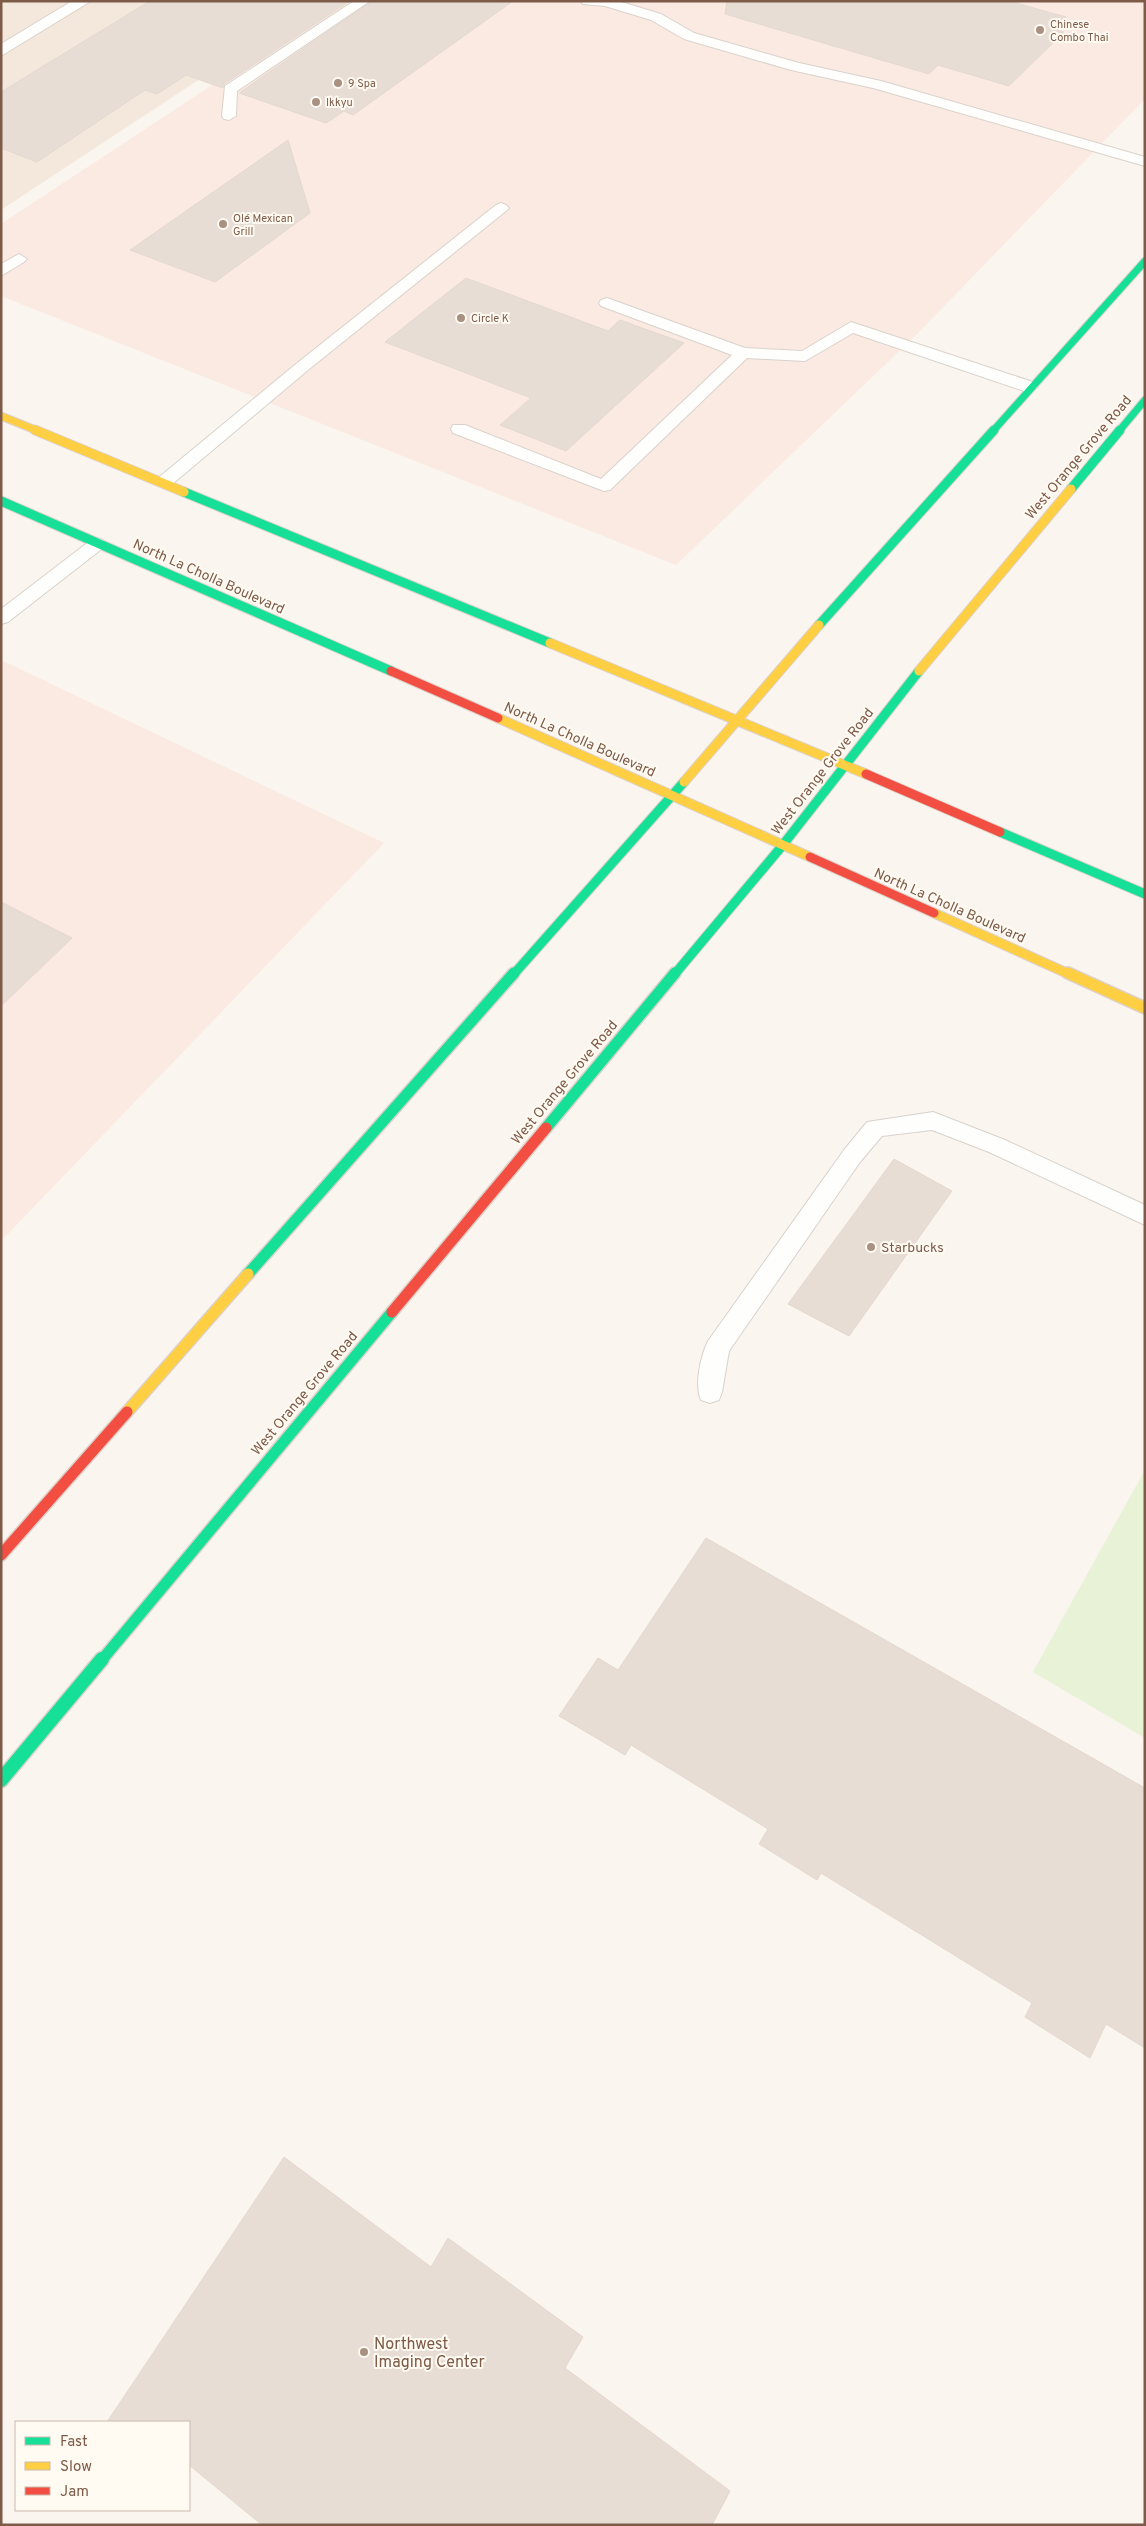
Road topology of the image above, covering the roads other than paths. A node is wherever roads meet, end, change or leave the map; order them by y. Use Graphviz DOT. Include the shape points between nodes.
graph roads {
  1 [pos="83,1"];
  2 [pos="363,1"];
  3 [pos="588,1"];
  4 [pos="1,50"];
  5 [pos="229,116"];
  6 [pos="1145,162"];
  7 [pos="501,208"];
  8 [pos="19,259"];
  9 [pos="1145,261"];
  10 [pos="1,271"];
  11 [pos="606,303"];
  12 [pos="743,352"];
  13 [pos="1030,387"];
  14 [pos="1145,400"];
  15 [pos="1,416"];
  16 [pos="459,429"];
  17 [pos="164,482"];
  18 [pos="1,501"];
  19 [pos="97,544"];
  20 [pos="1,618"];
  21 [pos="737,721"];
  22 [pos="845,765"];
  23 [pos="673,795"];
  24 [pos="782,846"];
  25 [pos="1145,894"];
  26 [pos="1145,1008"];
  27 [pos="1145,1216"];
  28 [pos="710,1392"];
  29 [pos="4,1547"];
  30 [pos="1,1780"];
  1 -- 4 [label="street"];
  2 -- 5 [label="lane" via="230,89"];
  3 -- 6 [label="lane" via="606,2 656,17 689,36 796,67 876,84"];
  7 -- 17 [label="lane"];
  8 -- 10 [label="lane"];
  9 -- 13 [label="main road"];
  11 -- 12 [label="lane"];
  12 -- 13 [label="lane" via="805,356 851,327"];
  12 -- 16 [label="lane" via="604,486"];
  13 -- 21 [label="main road"];
  14 -- 22 [label="main road, West Orange Grove Road"];
  15 -- 17 [label="main road"];
  17 -- 21 [label="main road"];
  18 -- 19 [label="main road, North La Cholla Boulevard"];
  19 -- 20 [label="lane"];
  19 -- 23 [label="main road, North La Cholla Boulevard"];
  21 -- 22 [label="main road"];
  21 -- 23 [label="main road"];
  22 -- 24 [label="main road, West Orange Grove Road"];
  22 -- 25 [label="main road"];
  23 -- 24 [label="main road, North La Cholla Boulevard"];
  23 -- 29 [label="main road"];
  24 -- 26 [label="main road, North La Cholla Boulevard"];
  24 -- 30 [label="main road, West Orange Grove Road"];
  27 -- 28 [label="lane" via="998,1146 933,1121 876,1128 852,1156 717,1348"];
}
